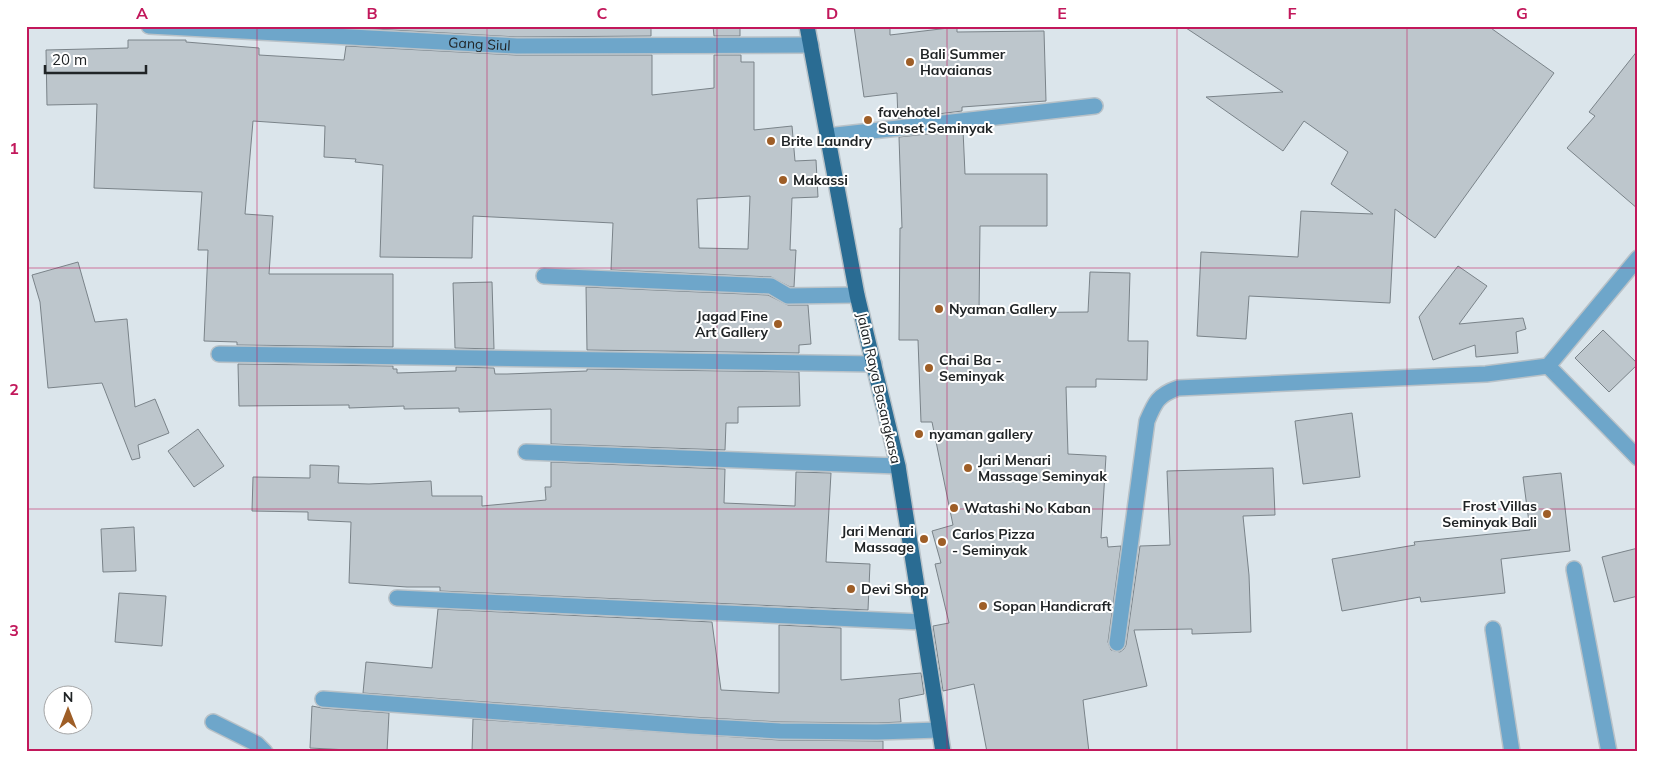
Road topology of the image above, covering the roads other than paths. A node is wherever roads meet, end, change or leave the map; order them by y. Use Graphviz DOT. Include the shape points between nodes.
graph roads {
  1 [pos="149,26"];
  2 [pos="808,26"];
  3 [pos="811,45"];
  4 [pos="1095,106"];
  5 [pos="827,136"];
  6 [pos="1638,258"];
  7 [pos="544,276"];
  8 [pos="857,295"];
  9 [pos="220,354"];
  10 [pos="874,364"];
  11 [pos="1548,366"];
  12 [pos="526,452"];
  13 [pos="1638,458"];
  14 [pos="898,466"];
  15 [pos="1574,569"];
  16 [pos="397,598"];
  17 [pos="922,622"];
  18 [pos="1493,629"];
  19 [pos="1117,643"];
  20 [pos="322,699"];
  21 [pos="213,722"];
  22 [pos="939,730"];
  23 [pos="265,752"];
  24 [pos="943,752"];
  25 [pos="1512,752"];
  26 [pos="1609,752"];
  1 -- 3 [label="street, Gang Siul" via="516,46"];
  2 -- 3 [label="main road, Jalan Raya Basangkasa"];
  3 -- 5 [label="main road, Jalan Raya Basangkasa"];
  4 -- 5 [label="street"];
  5 -- 8 [label="main road, Jalan Raya Basangkasa"];
  6 -- 11 [label="street"];
  7 -- 8 [label="street" via="771,286 788,296"];
  8 -- 10 [label="main road, Jalan Raya Basangkasa"];
  9 -- 10 [label="street"];
  10 -- 14 [label="main road, Jalan Raya Basangkasa"];
  11 -- 13 [label="street"];
  11 -- 19 [label="street" via="1486,374 1178,388 1166,393 1154,404 1147,421"];
  12 -- 14 [label="street"];
  14 -- 17 [label="main road, Jalan Raya Basangkasa"];
  15 -- 26 [label="street"];
  16 -- 17 [label="street"];
  17 -- 22 [label="main road, Jalan Raya Basangkasa"];
  18 -- 25 [label="street"];
  20 -- 22 [label="street" via="780,731"];
  21 -- 23 [label="street" via="257,744"];
  22 -- 24 [label="main road, Jalan Raya Basangkasa"];
}
